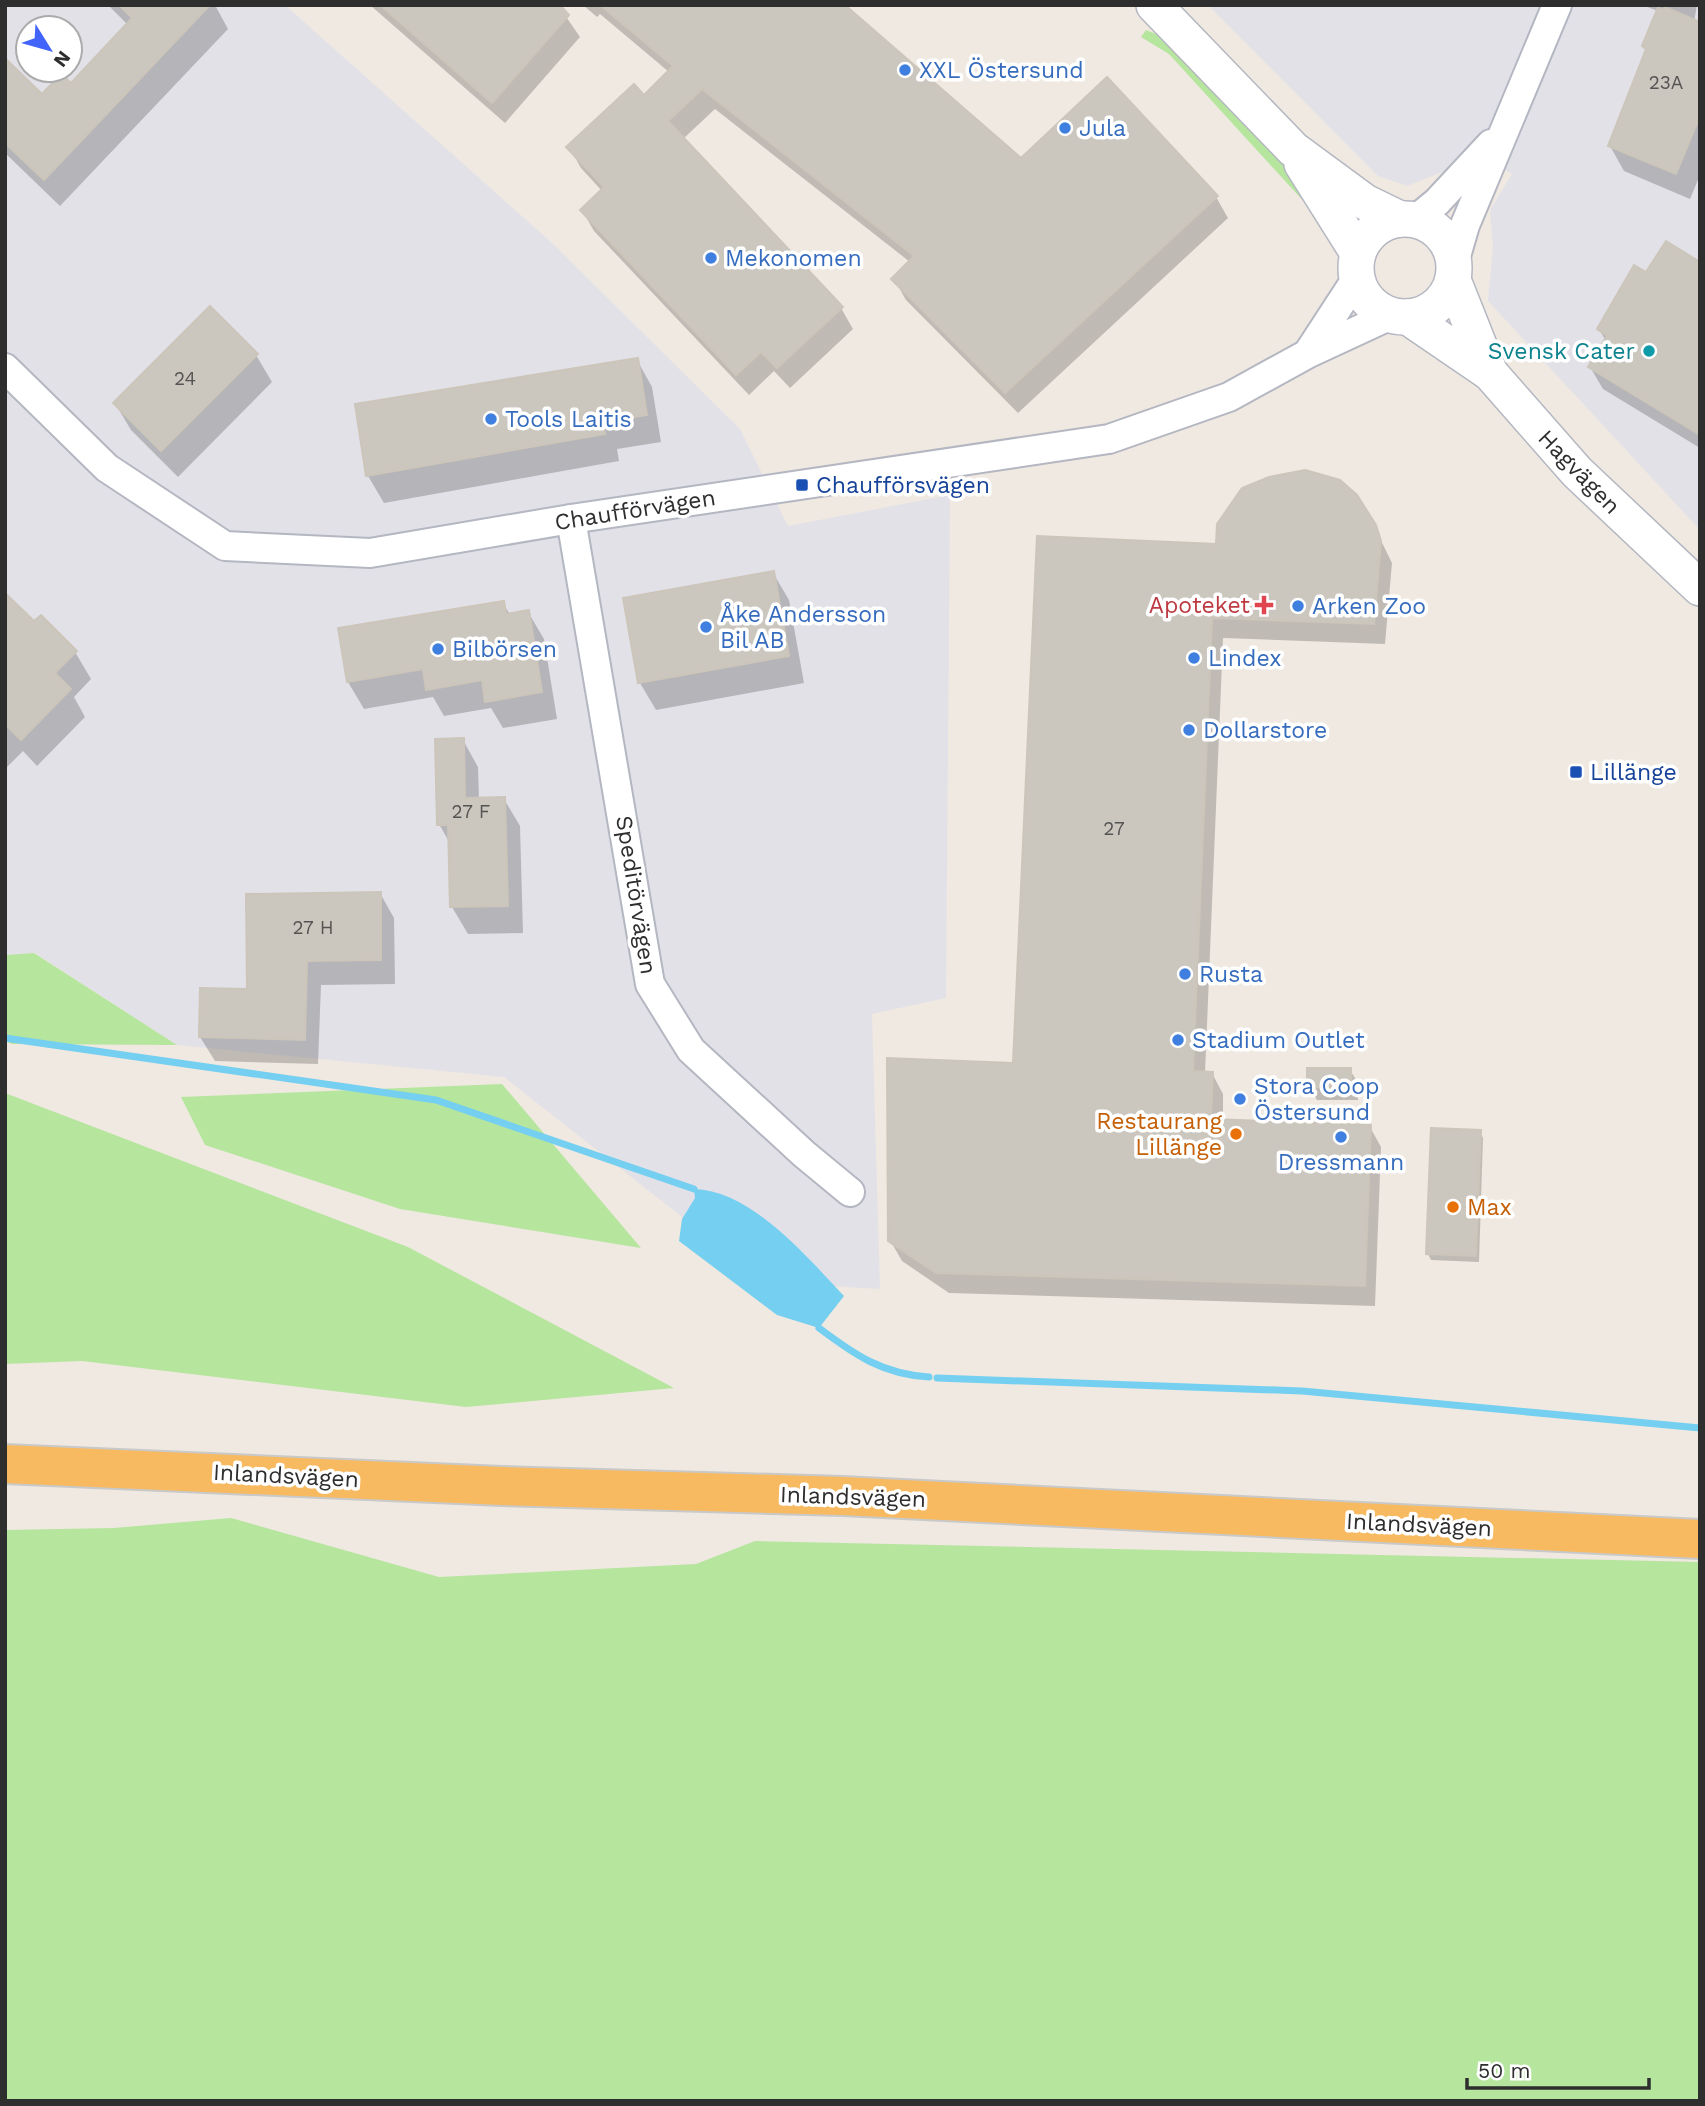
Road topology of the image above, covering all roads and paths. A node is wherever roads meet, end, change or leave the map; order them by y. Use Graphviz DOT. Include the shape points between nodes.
graph roads {
  1 [pos="1154,5"];
  2 [pos="1557,5"];
  3 [pos="1505,129"];
  4 [pos="1293,149"];
  5 [pos="1408,220"];
  6 [pos="1357,265"];
  7 [pos="1454,272"];
  8 [pos="1399,316"];
  9 [pos="1309,353"];
  10 [pos="5,368"];
  11 [pos="1490,373"];
  12 [pos="571,519"];
  13 [pos="1674,566"];
  14 [pos="1700,589"];
  15 [pos="1700,600"];
  16 [pos="850,1192"];
  17 [pos="5,1443"];
  18 [pos="5,1464"];
  19 [pos="1700,1516"];
  20 [pos="1700,1539"];
  1 -- 4 [label="street"];
  2 -- 3 [label="street"];
  3 -- 5 [label="street" via="1437,202"];
  3 -- 7 [label="street" via="1465,225"];
  4 -- 5 [label="street" via="1365,202"];
  4 -- 6 [label="street"];
  5 -- 6 [label="street" via="1387,222 1371,232"];
  5 -- 7 [label="street" via="1439,232 1450,246"];
  6 -- 8 [label="street" via="1367,300"];
  6 -- 9 [label="street, Chaufförvägen"];
  7 -- 8 [label="street" via="1446,296 1434,309"];
  7 -- 11 [label="street, Hagvägen" via="1466,321"];
  8 -- 9 [label="street, Chaufförvägen"];
  8 -- 11 [label="street, Hagvägen"];
  9 -- 12 [label="street, Chaufförvägen" via="1209,407 1110,439"];
  10 -- 12 [label="street, Chaufförvägen" via="107,468 225,546 370,553"];
  11 -- 13 [label="street, Hagvägen" via="1577,472"];
  12 -- 16 [label="street, Speditörvägen" via="650,984 691,1050"];
  13 -- 14 [label="street, Hagvägen"];
  13 -- 15 [label="street, Hagvägen"];
  17 -- 19 [label="highway, Inlandsvägen"];
  18 -- 20 [label="highway, Inlandsvägen" via="843,1496"];
}
